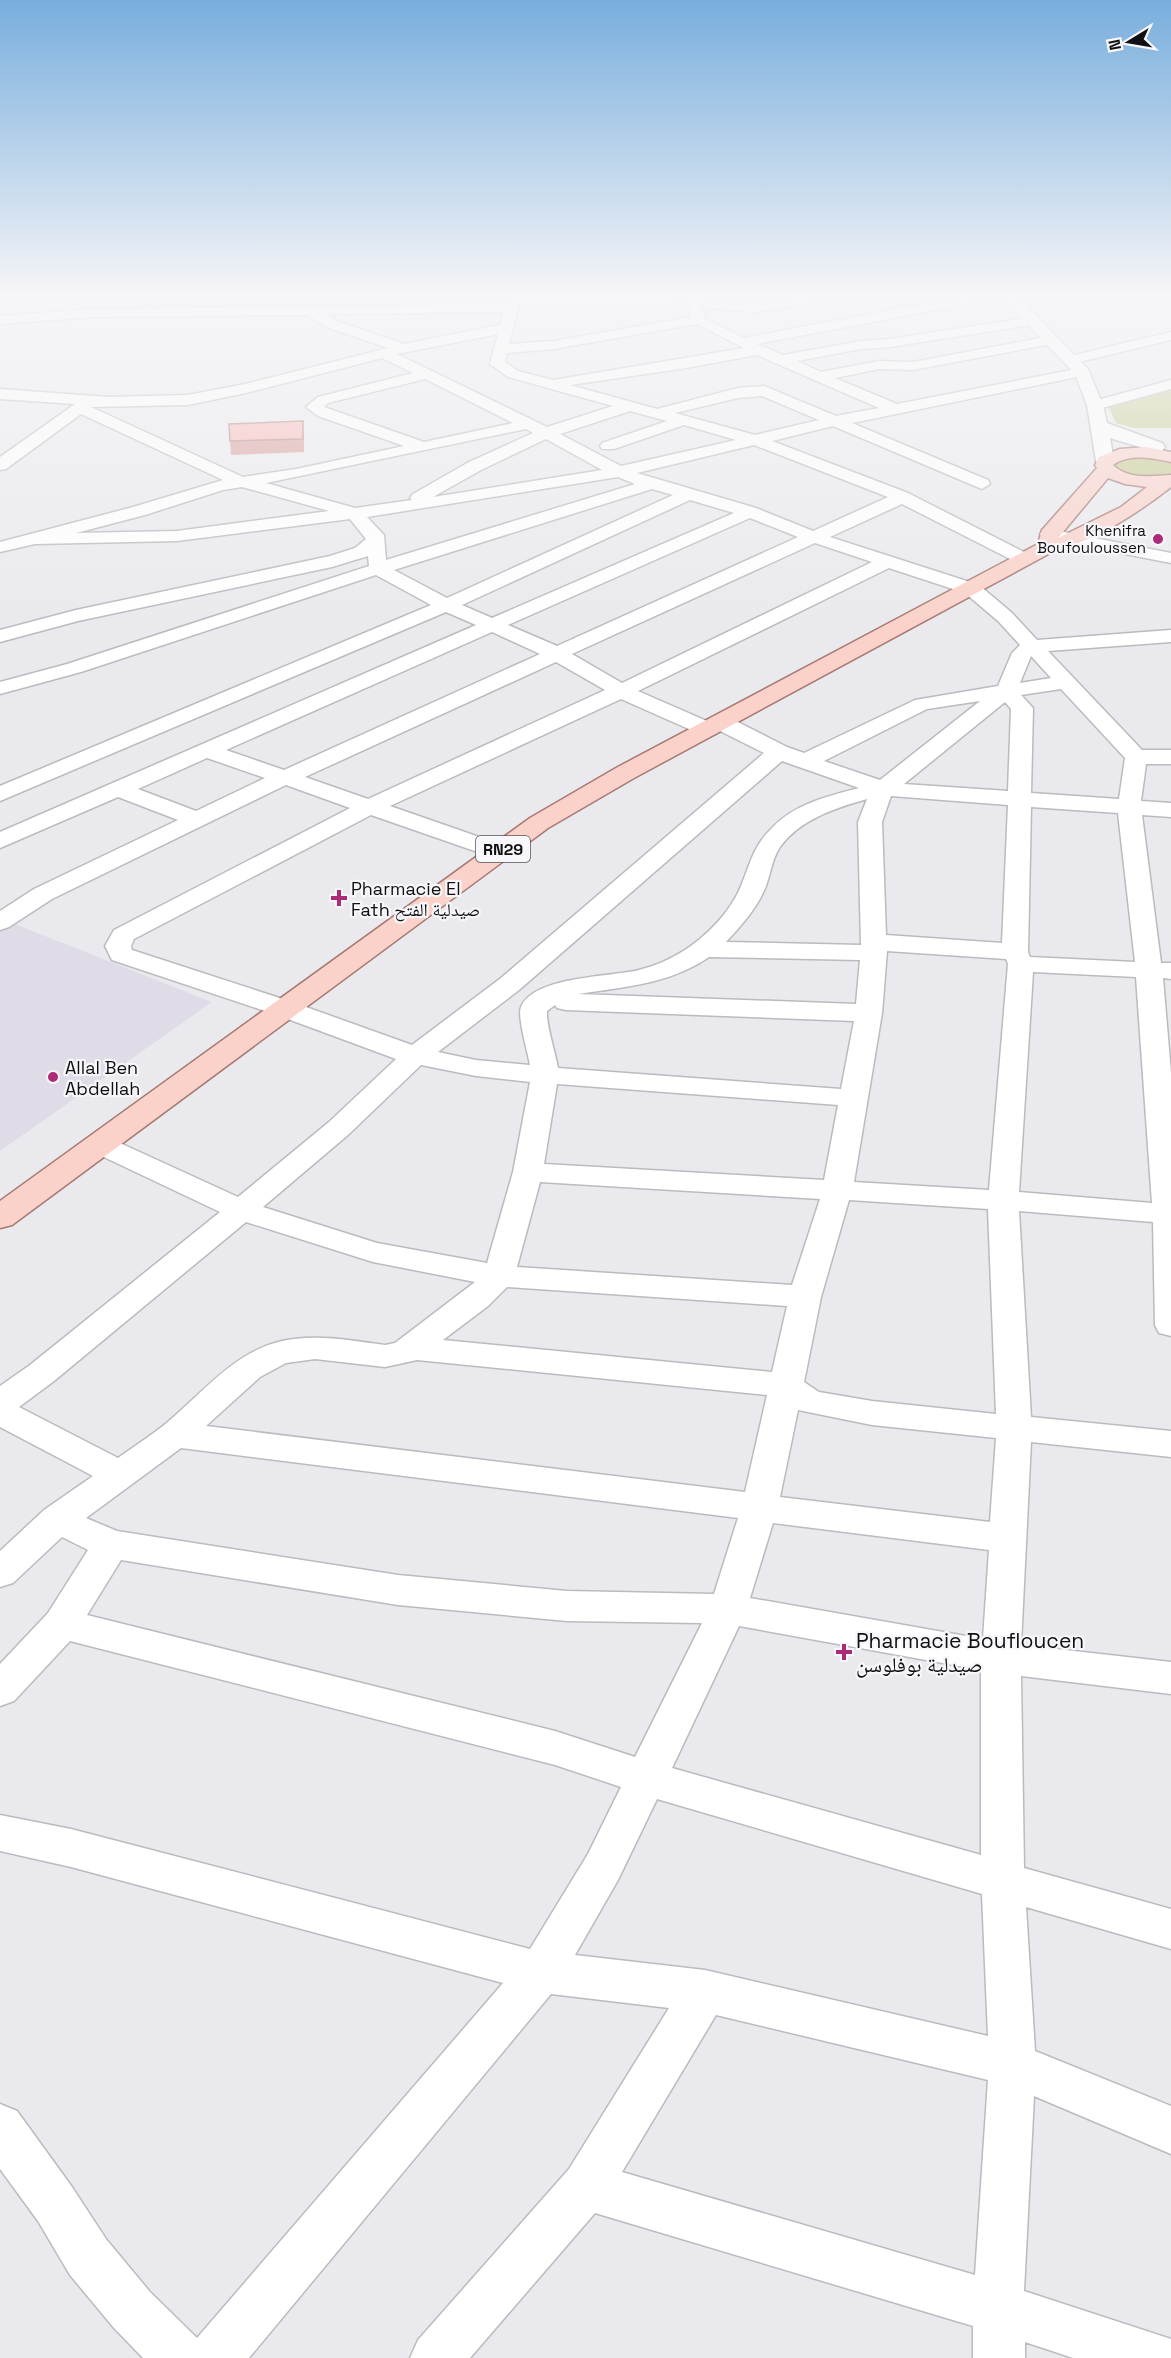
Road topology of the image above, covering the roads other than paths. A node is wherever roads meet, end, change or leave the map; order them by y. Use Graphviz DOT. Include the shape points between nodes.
graph roads {
  1 [pos="62,402"];
  2 [pos="160,402"];
  3 [pos="320,402"];
  4 [pos="484,402"];
  5 [pos="614,402"];
  6 [pos="703,402"];
  7 [pos="790,402"];
  8 [pos="880,402"];
  9 [pos="924,402"];
  10 [pos="1094,402"];
  11 [pos="1106,402"];
  12 [pos="85,405"];
  13 [pos="1095,405"];
  14 [pos="629,406"];
  15 [pos="895,409"];
  16 [pos="657,414"];
  17 [pos="684,420"];
  18 [pos="836,421"];
  19 [pos="528,424"];
  20 [pos="1099,426"];
  21 [pos="552,436"];
  22 [pos="755,440"];
  23 [pos="421,446"];
  24 [pos="608,446"];
  25 [pos="1159,450"];
  26 [pos="680,458"];
  27 [pos="0,465"];
  28 [pos="1105,465"];
  29 [pos="619,472"];
  30 [pos="1169,481"];
  31 [pos="239,482"];
  32 [pos="652,484"];
  33 [pos="982,484"];
  34 [pos="688,495"];
  35 [pos="902,497"];
  36 [pos="403,507"];
  37 [pos="750,512"];
  38 [pos="354,513"];
  39 [pos="813,537"];
  40 [pos="38,539"];
  41 [pos="1048,540"];
  42 [pos="1073,540"];
  43 [pos="374,541"];
  44 [pos="0,547"];
  45 [pos="1171,558"];
  46 [pos="1024,559"];
  47 [pos="889,561"];
  48 [pos="378,569"];
  49 [pos="972,589"];
  50 [pos="446,605"];
  51 [pos="490,626"];
  52 [pos="0,636"];
  53 [pos="1171,636"];
  54 [pos="1033,646"];
  55 [pos="557,654"];
  56 [pos="1064,682"];
  57 [pos="0,687"];
  58 [pos="621,690"];
  59 [pos="1006,691"];
  60 [pos="714,725"];
  61 [pos="205,750"];
  62 [pos="779,752"];
  63 [pos="1171,757"];
  64 [pos="1136,758"];
  65 [pos="806,761"];
  66 [pos="285,777"];
  67 [pos="117,789"];
  68 [pos="883,789"];
  69 [pos="0,794"];
  70 [pos="1018,799"];
  71 [pos="1129,807"];
  72 [pos="368,808"];
  73 [pos="1171,810"];
  74 [pos="197,819"];
  75 [pos="0,841"];
  76 [pos="500,852"];
  77 [pos="0,922"];
  78 [pos="874,947"];
  79 [pos="703,949"];
  80 [pos="1018,958"];
  81 [pos="1160,970"];
  82 [pos="510,984"];
  83 [pos="541,1001"];
  84 [pos="286,1010"];
  85 [pos="869,1013"];
  86 [pos="415,1056"];
  87 [pos="545,1075"];
  88 [pos="852,1098"];
  89 [pos="99,1143"];
  90 [pos="528,1172"];
  91 [pos="837,1191"];
  92 [pos="1003,1200"];
  93 [pos="241,1210"];
  94 [pos="1170,1214"];
  95 [pos="0,1217"];
  96 [pos="499,1276"];
  97 [pos="805,1297"];
  98 [pos="1171,1325"];
  99 [pos="413,1348"];
  100 [pos="786,1385"];
  101 [pos="0,1402"];
  102 [pos="0,1412"];
  103 [pos="1014,1429"];
  104 [pos="175,1435"];
  105 [pos="1171,1444"];
  106 [pos="122,1475"];
  107 [pos="760,1506"];
  108 [pos="57,1520"];
  109 [pos="1006,1538"];
  110 [pos="111,1544"];
  111 [pos="0,1573"];
  112 [pos="728,1610"];
  113 [pos="62,1624"];
  114 [pos="1001,1658"];
  115 [pos="1171,1678"];
  116 [pos="0,1690"];
  117 [pos="645,1778"];
  118 [pos="0,1833"];
  119 [pos="1003,1879"];
  120 [pos="1171,1929"];
  121 [pos="541,1972"];
  122 [pos="705,1991"];
  123 [pos="1012,2064"];
  124 [pos="0,2128"];
  125 [pos="1171,2130"];
  126 [pos="586,2186"];
  127 [pos="998,2308"];
  128 [pos="180,2358"];
  129 [pos="215,2358"];
  130 [pos="436,2358"];
  131 [pos="999,2358"];
  132 [pos="1153,2358"];
  1 -- 12 [label="street"];
  2 -- 12 [label="street"];
  3 -- 23 [label="street" via="314,407 323,413"];
  4 -- 19 [label="street"];
  5 -- 14 [label="street"];
  6 -- 16 [label="street"];
  7 -- 18 [label="street"];
  8 -- 15 [label="street"];
  9 -- 15 [label="street"];
  10 -- 13 [label="street"];
  11 -- 13 [label="street"];
  12 -- 27 [label="street"];
  12 -- 31 [label="street"];
  13 -- 20 [label="street"];
  14 -- 16 [label="street"];
  14 -- 21 [label="street"];
  15 -- 18 [label="street"];
  16 -- 17 [label="street"];
  17 -- 22 [label="street"];
  17 -- 24 [label="street"];
  18 -- 22 [label="street"];
  18 -- 33 [label="street"];
  19 -- 21 [label="street"];
  19 -- 23 [label="street"];
  20 -- 25 [label="street"];
  20 -- 28 [label="street"];
  21 -- 24 [label="street"];
  21 -- 29 [label="street"];
  21 -- 36 [label="street" via="476,466"];
  22 -- 26 [label="street"];
  22 -- 35 [label="street"];
  23 -- 31 [label="street" via="296,474"];
  24 -- 26 [label="street"];
  25 -- 28 [label="main road" via="1118,455"];
  26 -- 29 [label="street"];
  28 -- 30 [label="main road, RN29" via="1130,479"];
  28 -- 41 [label="main road, RN29"];
  29 -- 32 [label="street"];
  29 -- 36 [label="street"];
  30 -- 42 [label="main road, RN29" via="1128,511"];
  31 -- 38 [label="street"];
  31 -- 40 [label="street"];
  32 -- 34 [label="street"];
  32 -- 48 [label="street"];
  34 -- 37 [label="street"];
  34 -- 50 [label="street"];
  35 -- 39 [label="street"];
  35 -- 46 [label="street"];
  36 -- 38 [label="street"];
  37 -- 39 [label="street"];
  37 -- 51 [label="street"];
  38 -- 40 [label="street" via="177,536"];
  38 -- 43 [label="street" via="371,528"];
  39 -- 47 [label="street"];
  39 -- 55 [label="street"];
  40 -- 44 [label="street"];
  41 -- 42 [label="main road, RN29"];
  41 -- 46 [label="main road, RN29"];
  42 -- 45 [label="street"];
  43 -- 48 [label="street"];
  43 -- 52 [label="street" via="358,554 332,561"];
  46 -- 49 [label="main road, RN29"];
  47 -- 49 [label="street"];
  47 -- 58 [label="street"];
  48 -- 50 [label="street"];
  48 -- 57 [label="street" via="74,668"];
  49 -- 54 [label="street"];
  49 -- 60 [label="main road, RN29"];
  50 -- 51 [label="street"];
  50 -- 69 [label="street"];
  51 -- 55 [label="street"];
  51 -- 61 [label="street"];
  53 -- 54 [label="street"];
  54 -- 56 [label="street"];
  54 -- 59 [label="street" via="1022,653"];
  55 -- 58 [label="street"];
  55 -- 66 [label="street"];
  56 -- 59 [label="street"];
  56 -- 64 [label="street"];
  58 -- 60 [label="street"];
  58 -- 72 [label="street"];
  59 -- 65 [label="street" via="922,704"];
  59 -- 68 [label="street"];
  59 -- 70 [label="street" via="1022,708"];
  60 -- 62 [label="street"];
  60 -- 76 [label="main road, RN29" via="538,823"];
  61 -- 66 [label="street"];
  61 -- 67 [label="street"];
  62 -- 65 [label="street"];
  62 -- 82 [label="street"];
  63 -- 64 [label="street"];
  64 -- 71 [label="street"];
  65 -- 68 [label="street"];
  66 -- 72 [label="street"];
  66 -- 74 [label="street"];
  67 -- 74 [label="street"];
  67 -- 75 [label="street"];
  68 -- 70 [label="street"];
  68 -- 78 [label="street" via="870,822"];
  68 -- 79 [label="street" via="832,800 780,832 768,848 753,887 736,914"];
  70 -- 71 [label="street"];
  70 -- 80 [label="street"];
  71 -- 73 [label="street"];
  71 -- 81 [label="street"];
  72 -- 76 [label="street"];
  72 -- 84 [label="street" via="123,935 118,946 121,955"];
  74 -- 77 [label="street" via="43,894"];
  76 -- 84 [label="main road, RN29"];
  78 -- 79 [label="street"];
  78 -- 80 [label="street"];
  78 -- 85 [label="street"];
  79 -- 83 [label="street" via="661,971 562,990"];
  80 -- 81 [label="street"];
  80 -- 92 [label="street"];
  81 -- 94 [label="street"];
  82 -- 83 [label="street"];
  82 -- 86 [label="street"];
  83 -- 85 [label="street"];
  83 -- 87 [label="street" via="534,1008 533,1020"];
  84 -- 86 [label="street"];
  84 -- 89 [label="main road, RN29"];
  85 -- 88 [label="street"];
  86 -- 87 [label="street" via="476,1068"];
  86 -- 93 [label="street" via="339,1128"];
  87 -- 88 [label="street"];
  87 -- 90 [label="street"];
  88 -- 91 [label="street"];
  89 -- 93 [label="street"];
  89 -- 95 [label="main road, RN29"];
  90 -- 91 [label="street"];
  90 -- 96 [label="street"];
  91 -- 92 [label="street"];
  91 -- 97 [label="street"];
  92 -- 94 [label="street"];
  92 -- 103 [label="street"];
  93 -- 96 [label="street" via="373,1252"];
  93 -- 101 [label="street" via="42,1373"];
  94 -- 98 [label="street"];
  96 -- 97 [label="street"];
  96 -- 99 [label="street"];
  97 -- 100 [label="street"];
  99 -- 100 [label="street"];
  99 -- 104 [label="street" via="385,1356 315,1348 277,1353 248,1369"];
  100 -- 103 [label="street" via="801,1398 837,1408"];
  100 -- 107 [label="street"];
  102 -- 106 [label="street"];
  103 -- 105 [label="street"];
  103 -- 109 [label="street"];
  104 -- 106 [label="street"];
  104 -- 107 [label="street"];
  106 -- 108 [label="street"];
  107 -- 109 [label="street"];
  107 -- 112 [label="street"];
  108 -- 110 [label="street"];
  108 -- 111 [label="street"];
  109 -- 114 [label="street"];
  110 -- 112 [label="street" via="398,1590 567,1606"];
  110 -- 113 [label="street"];
  112 -- 114 [label="street"];
  112 -- 117 [label="street"];
  113 -- 116 [label="street"];
  113 -- 117 [label="street" via="555,1748"];
  114 -- 115 [label="street"];
  114 -- 119 [label="street"];
  117 -- 119 [label="street"];
  117 -- 121 [label="street" via="603,1867"];
  118 -- 121 [label="street" via="71,1848"];
  119 -- 120 [label="street"];
  119 -- 123 [label="street"];
  121 -- 122 [label="street"];
  121 -- 129 [label="street"];
  122 -- 123 [label="street"];
  122 -- 126 [label="street"];
  123 -- 125 [label="street"];
  123 -- 127 [label="street"];
  124 -- 128 [label="street" via="88,2256 132,2310"];
  126 -- 127 [label="street"];
  126 -- 130 [label="street"];
  127 -- 131 [label="street"];
  127 -- 132 [label="street"];
}
